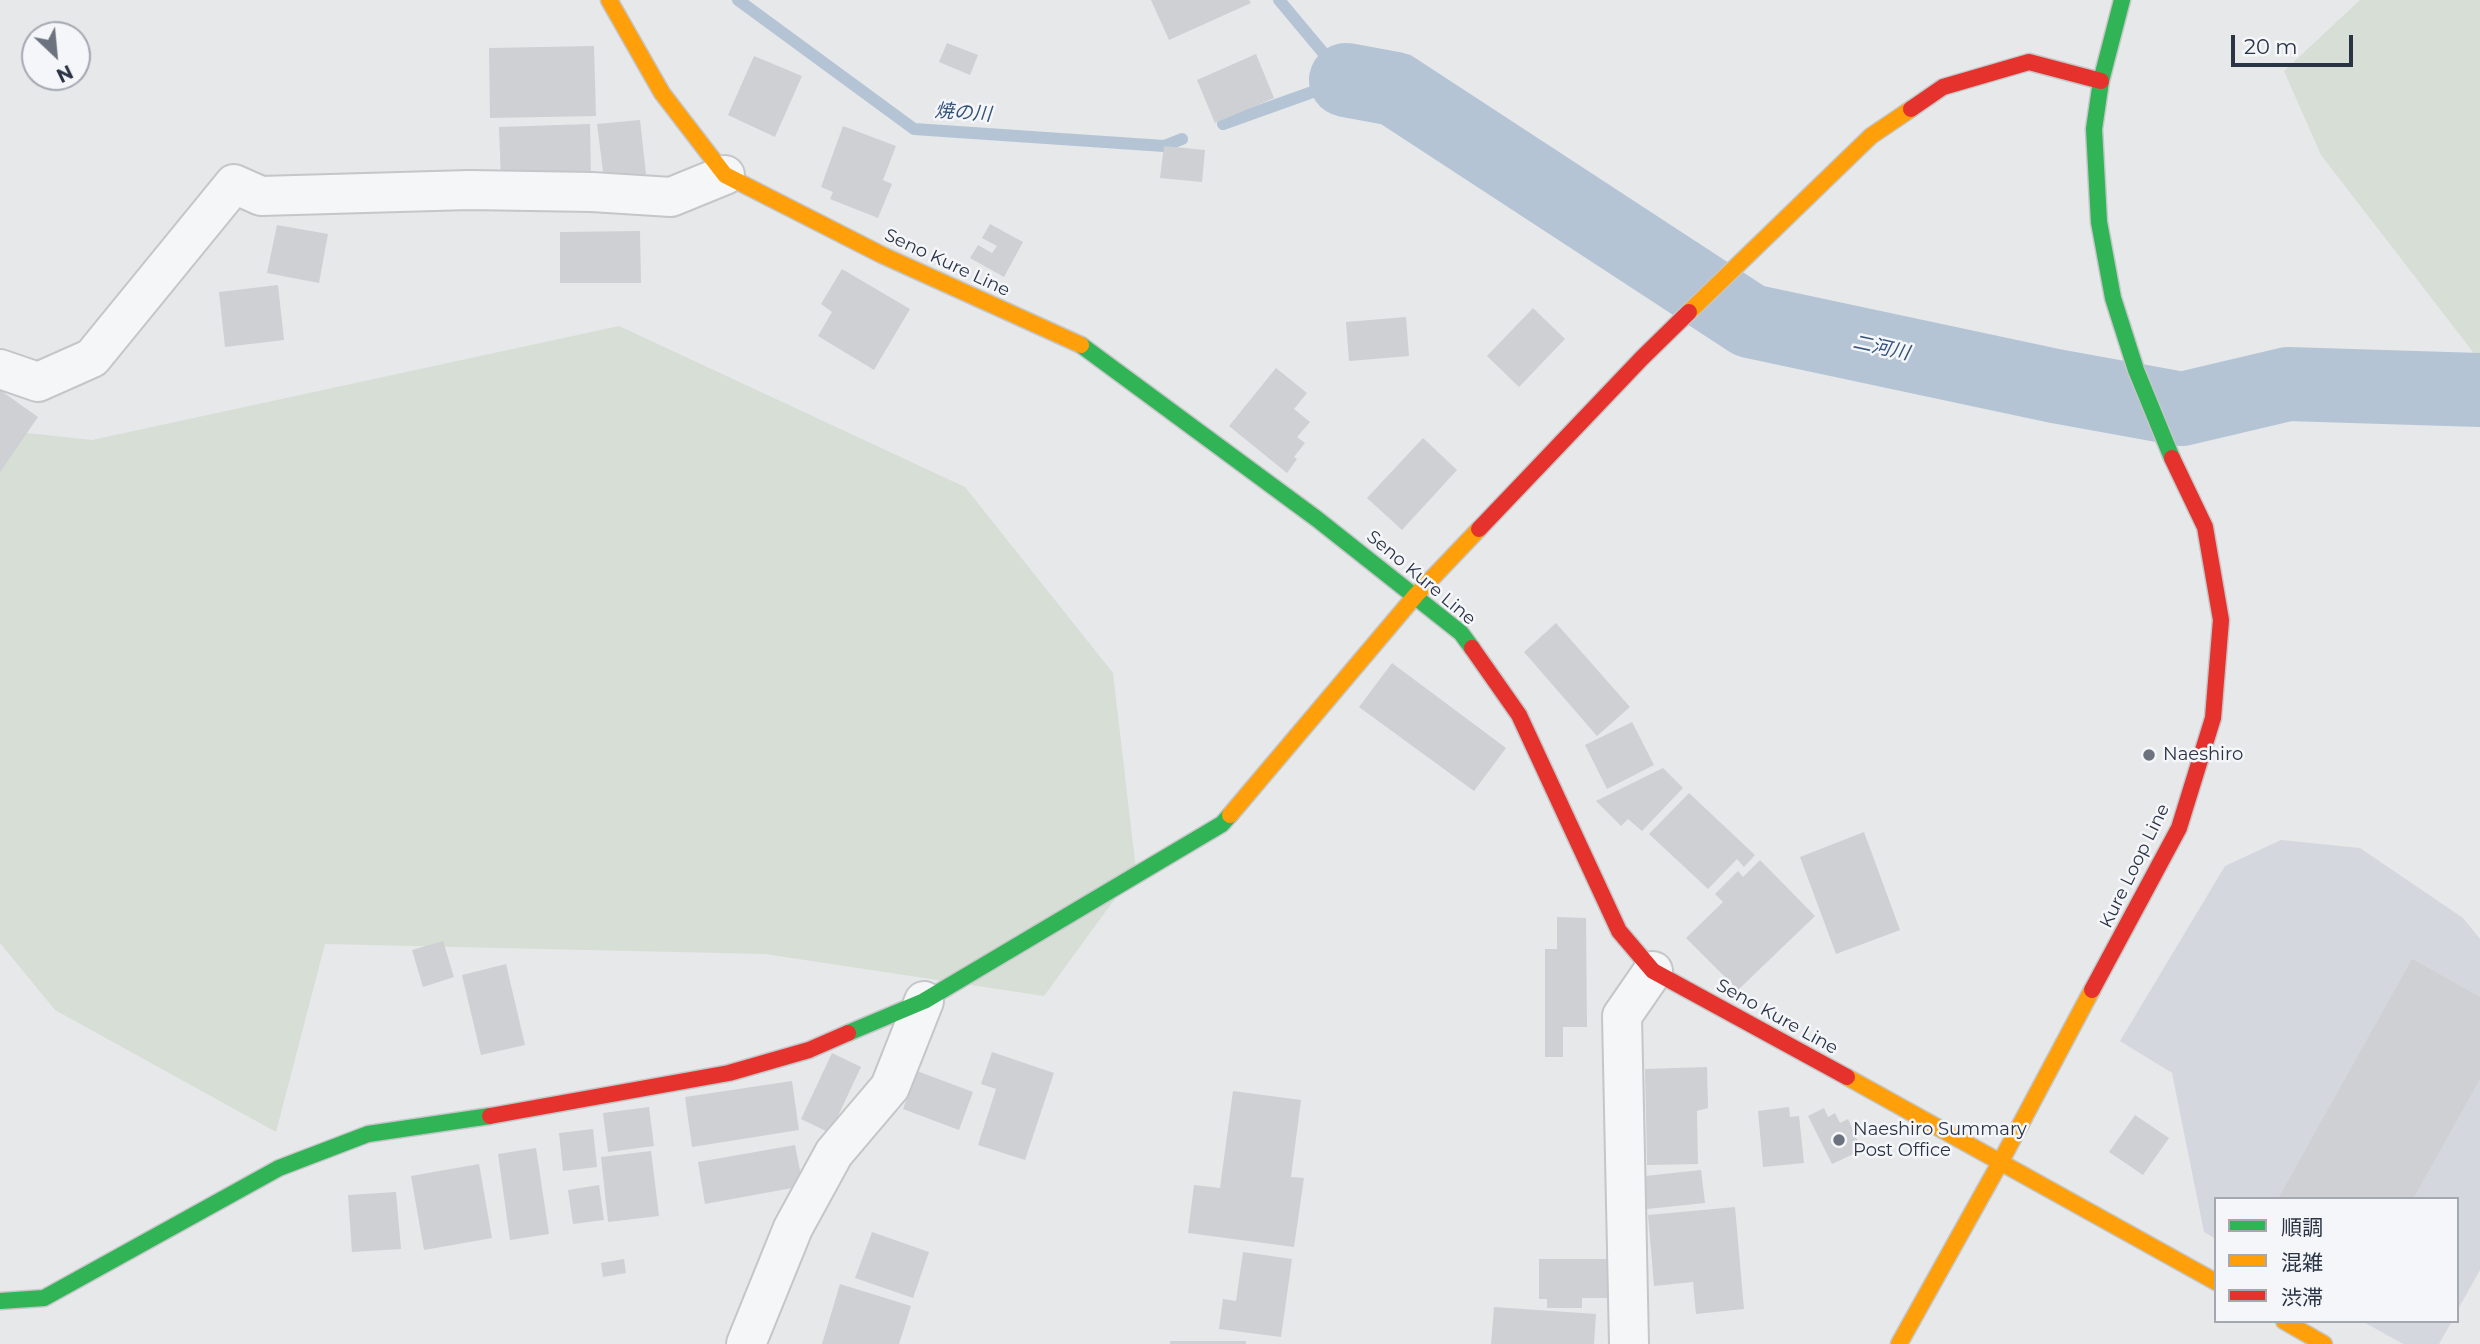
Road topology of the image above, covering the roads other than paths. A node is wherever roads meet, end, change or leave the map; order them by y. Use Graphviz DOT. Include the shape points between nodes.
graph roads {
  1 [pos="609,0"];
  2 [pos="2122,0"];
  3 [pos="2101,81"];
  4 [pos="725,175"];
  5 [pos="0,369"];
  6 [pos="1416,595"];
  7 [pos="1653,971"];
  8 [pos="924,1001"];
  9 [pos="2001,1161"];
  10 [pos="2214,1282"];
  11 [pos="0,1301"];
  12 [pos="2287,1323"];
  13 [pos="746,1344"];
  14 [pos="1629,1344"];
  15 [pos="1899,1344"];
  16 [pos="2324,1344"];
  1 -- 4 [label="main road, Seno Kure Line" via="662,93"];
  2 -- 3 [label="main road, Kure Loop Line"];
  3 -- 6 [label="main road" via="2029,62 1943,87 1871,136 1642,358"];
  3 -- 9 [label="main road, Kure Loop Line" via="2094,129 2099,222 2113,298 2136,370 2205,527 2221,620 2213,718 2179,828"];
  4 -- 5 [label="street" via="671,197 469,190 261,196 234,184 92,358 38,382"];
  4 -- 6 [label="main road, Seno Kure Line" via="882,255 1078,343"];
  6 -- 7 [label="main road, Seno Kure Line" via="1461,633 1519,715 1619,931"];
  6 -- 8 [label="main road" via="1222,824"];
  7 -- 9 [label="main road, Seno Kure Line"];
  7 -- 14 [label="street" via="1622,1016"];
  8 -- 11 [label="main road" via="809,1050 729,1073 368,1134 279,1168 44,1298"];
  8 -- 13 [label="street" via="890,1087 834,1153 793,1228"];
  9 -- 10 [label="main road, Seno Kure Line"];
  9 -- 15 [label="main road, Kure Loop Line"];
  12 -- 16 [label="main road"];
}
